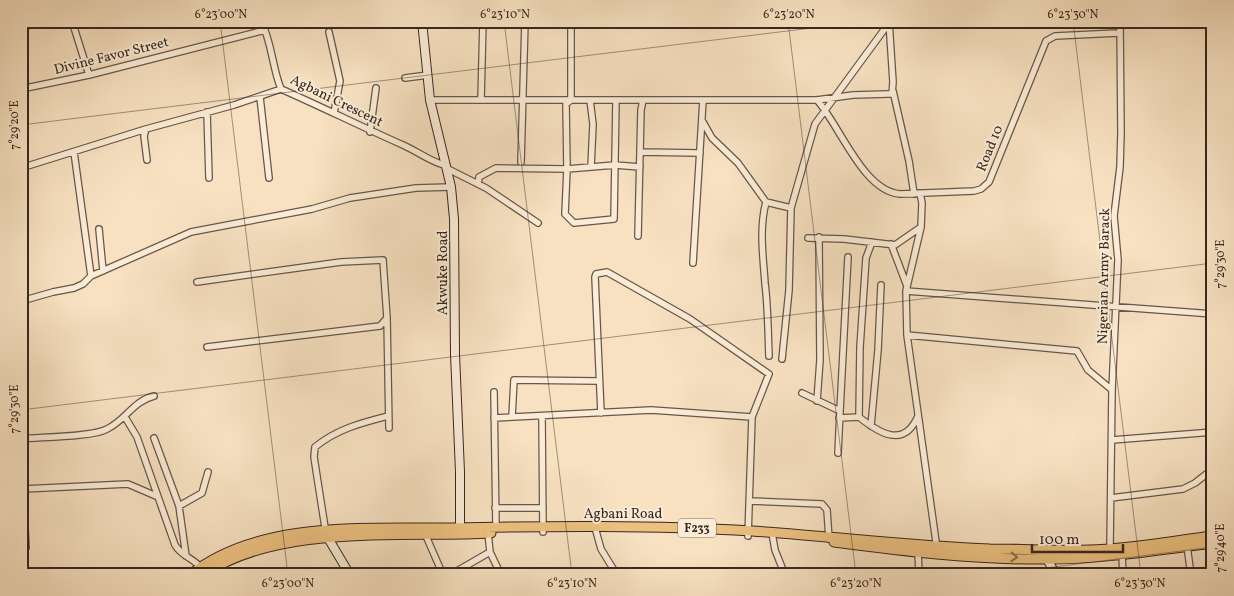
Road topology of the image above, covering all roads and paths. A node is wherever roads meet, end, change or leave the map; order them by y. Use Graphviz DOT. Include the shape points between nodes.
graph roads {
  1 [pos="43,21"];
  2 [pos="72,21"];
  3 [pos="286,21"];
  4 [pos="422,21"];
  5 [pos="483,21"];
  6 [pos="525,21"];
  7 [pos="570,21"];
  8 [pos="1120,21"];
  9 [pos="890,22"];
  10 [pos="263,25"];
  11 [pos="21,28"];
  12 [pos="329,32"];
  13 [pos="1118,33"];
  14 [pos="90,75"];
  15 [pos="428,75"];
  16 [pos="405,78"];
  17 [pos="281,88"];
  18 [pos="376,88"];
  19 [pos="21,89"];
  20 [pos="893,91"];
  21 [pos="260,97"];
  22 [pos="836,98"];
  23 [pos="430,100"];
  24 [pos="481,100"];
  25 [pos="524,100"];
  26 [pos="571,100"];
  27 [pos="590,100"];
  28 [pos="616,100"];
  29 [pos="703,100"];
  30 [pos="817,100"];
  31 [pos="641,101"];
  32 [pos="826,110"];
  33 [pos="207,112"];
  34 [pos="334,113"];
  35 [pos="703,122"];
  36 [pos="146,129"];
  37 [pos="370,132"];
  38 [pos="74,152"];
  39 [pos="640,152"];
  40 [pos="700,153"];
  41 [pos="147,160"];
  42 [pos="521,162"];
  43 [pos="615,165"];
  44 [pos="445,166"];
  45 [pos="591,167"];
  46 [pos="640,167"];
  47 [pos="21,168"];
  48 [pos="567,169"];
  49 [pos="209,178"];
  50 [pos="270,178"];
  51 [pos="478,184"];
  52 [pos="451,187"];
  53 [pos="917,193"];
  54 [pos="766,202"];
  55 [pos="791,208"];
  56 [pos="538,224"];
  57 [pos="921,227"];
  58 [pos="100,229"];
  59 [pos="638,236"];
  60 [pos="819,237"];
  61 [pos="808,238"];
  62 [pos="872,242"];
  63 [pos="891,244"];
  64 [pos="21,253"];
  65 [pos="848,257"];
  66 [pos="693,263"];
  67 [pos="103,271"];
  68 [pos="91,276"];
  69 [pos="197,282"];
  70 [pos="881,285"];
  71 [pos="907,288"];
  72 [pos="23,301"];
  73 [pos="1116,308"];
  74 [pos="1213,314"];
  75 [pos="387,318"];
  76 [pos="907,335"];
  77 [pos="207,347"];
  78 [pos="769,356"];
  79 [pos="782,359"];
  80 [pos="598,381"];
  81 [pos="1112,390"];
  82 [pos="494,392"];
  83 [pos="802,393"];
  84 [pos="154,396"];
  85 [pos="816,401"];
  86 [pos="840,411"];
  87 [pos="601,413"];
  88 [pos="388,416"];
  89 [pos="542,416"];
  90 [pos="918,416"];
  91 [pos="125,417"];
  92 [pos="512,417"];
  93 [pos="860,417"];
  94 [pos="494,418"];
  95 [pos="752,418"];
  96 [pos="839,418"];
  97 [pos="871,426"];
  98 [pos="389,428"];
  99 [pos="1213,432"];
  100 [pos="21,438"];
  101 [pos="154,438"];
  102 [pos="1112,440"];
  103 [pos="838,453"];
  104 [pos="21,466"];
  105 [pos="1213,469"];
  106 [pos="208,472"];
  107 [pos="22,489"];
  108 [pos="156,496"];
  109 [pos="1111,498"];
  110 [pos="751,501"];
  111 [pos="179,506"];
  112 [pos="495,508"];
  113 [pos="543,508"];
  114 [pos="543,529"];
  115 [pos="492,530"];
  116 [pos="459,531"];
  117 [pos="596,531"];
  118 [pos="749,534"];
  119 [pos="326,535"];
  120 [pos="772,535"];
  121 [pos="426,536"];
  122 [pos="1213,536"];
  123 [pos="830,539"];
  124 [pos="1213,543"];
  125 [pos="1187,546"];
  126 [pos="1110,548"];
  127 [pos="937,549"];
  128 [pos="918,551"];
  129 [pos="21,552"];
  130 [pos="490,552"];
  131 [pos="1046,554"];
  132 [pos="1122,555"];
  133 [pos="186,556"];
  134 [pos="204,572"];
  135 [pos="190,575"];
  136 [pos="350,575"];
  137 [pos="443,575"];
  138 [pos="450,575"];
  139 [pos="501,575"];
  140 [pos="617,575"];
  141 [pos="785,575"];
  142 [pos="919,575"];
  143 [pos="1056,575"];
  144 [pos="1122,575"];
  145 [pos="1190,575"];
  1 -- 11 [label="street"];
  2 -- 14 [label="street"];
  3 -- 10 [label="street, Divine Favor Street"];
  4 -- 15 [label="main road, Akwuke Road"];
  5 -- 24 [label="street"];
  6 -- 25 [label="street"];
  7 -- 26 [label="street"];
  8 -- 13 [label="street, Nigerian Army Barack"];
  9 -- 20 [label="street"];
  9 -- 22 [label="street"];
  10 -- 14 [label="street, Divine Favor Street"];
  10 -- 17 [label="street, Agbani Crescent"];
  12 -- 34 [label="street" via="340,81"];
  13 -- 53 [label="street, Road 10" via="1054,36 1046,41 989,182 974,191"];
  13 -- 73 [label="street, Nigerian Army Barack" via="1121,117 1120,167 1114,216 1118,260"];
  14 -- 19 [label="street, Divine Favor Street"];
  15 -- 16 [label="street"];
  15 -- 23 [label="main road, Akwuke Road"];
  17 -- 21 [label="street"];
  17 -- 34 [label="street, Agbani Crescent"];
  18 -- 37 [label="street"];
  20 -- 22 [label="street"];
  20 -- 53 [label="street"];
  21 -- 33 [label="street"];
  21 -- 50 [label="street"];
  22 -- 30 [label="street"];
  22 -- 32 [label="street"];
  23 -- 24 [label="street"];
  23 -- 44 [label="main road, Akwuke Road"];
  24 -- 25 [label="street"];
  25 -- 26 [label="street"];
  25 -- 42 [label="street"];
  26 -- 27 [label="street"];
  26 -- 48 [label="street" via="566,104"];
  27 -- 28 [label="street"];
  27 -- 45 [label="street" via="593,124"];
  28 -- 31 [label="street"];
  28 -- 43 [label="street"];
  29 -- 30 [label="street"];
  29 -- 31 [label="street"];
  29 -- 35 [label="street"];
  30 -- 32 [label="street, Road 10"];
  31 -- 39 [label="street"];
  32 -- 53 [label="street, Road 10" via="874,183 892,193"];
  32 -- 55 [label="street" via="815,124"];
  33 -- 36 [label="street"];
  33 -- 49 [label="street"];
  34 -- 37 [label="street, Agbani Crescent"];
  35 -- 40 [label="street"];
  35 -- 54 [label="street" via="712,138 738,163"];
  36 -- 38 [label="street"];
  36 -- 41 [label="street"];
  37 -- 44 [label="street, Agbani Crescent"];
  38 -- 47 [label="street"];
  38 -- 68 [label="street"];
  39 -- 40 [label="street"];
  39 -- 46 [label="street"];
  40 -- 66 [label="street"];
  43 -- 45 [label="street"];
  43 -- 46 [label="street"];
  43 -- 48 [label="street" via="614,219 610,222 574,223 565,214"];
  44 -- 51 [label="street, Agbani Crescent"];
  44 -- 52 [label="main road, Akwuke Road"];
  45 -- 48 [label="street"];
  46 -- 59 [label="street"];
  48 -- 51 [label="street" via="496,168 479,178"];
  51 -- 56 [label="street, Agbani Crescent"];
  52 -- 67 [label="street" via="416,188 350,198 312,209 197,230"];
  52 -- 116 [label="main road, Akwuke Road"];
  53 -- 57 [label="street" via="922,203"];
  54 -- 55 [label="street"];
  54 -- 78 [label="street" via="761,248"];
  55 -- 79 [label="street" via="790,290"];
  57 -- 63 [label="street" via="899,244"];
  57 -- 71 [label="street"];
  58 -- 67 [label="street"];
  60 -- 61 [label="street"];
  60 -- 62 [label="street"];
  60 -- 85 [label="street" via="820,360"];
  62 -- 63 [label="street"];
  62 -- 93 [label="street" via="866,258 860,347"];
  63 -- 71 [label="street"];
  64 -- 72 [label="street"];
  65 -- 86 [label="street"];
  67 -- 68 [label="street"];
  68 -- 72 [label="street" via="74,288"];
  69 -- 75 [label="street" via="341,262 382,260"];
  70 -- 97 [label="street"];
  71 -- 73 [label="street"];
  71 -- 76 [label="street"];
  73 -- 74 [label="street"];
  73 -- 81 [label="street, Nigerian Army Barack"];
  75 -- 77 [label="street" via="380,326"];
  75 -- 88 [label="street"];
  76 -- 81 [label="street" via="1077,351 1088,370"];
  76 -- 90 [label="street"];
  80 -- 87 [label="street"];
  80 -- 92 [label="street" via="514,380"];
  80 -- 95 [label="street" via="595,277 607,272 690,319 767,371 769,377"];
  81 -- 102 [label="street, Nigerian Army Barack"];
  82 -- 94 [label="street"];
  83 -- 85 [label="street"];
  84 -- 91 [label="street" via="140,401"];
  85 -- 86 [label="street"];
  86 -- 96 [label="street"];
  87 -- 89 [label="street"];
  87 -- 95 [label="street" via="651,410"];
  88 -- 98 [label="street"];
  88 -- 119 [label="street" via="345,427 315,447"];
  89 -- 92 [label="street"];
  89 -- 113 [label="street"];
  90 -- 97 [label="street" via="913,426 894,436"];
  90 -- 127 [label="street"];
  91 -- 100 [label="street" via="105,431"];
  91 -- 108 [label="street" via="136,437"];
  92 -- 94 [label="street"];
  93 -- 96 [label="street"];
  93 -- 97 [label="street"];
  94 -- 112 [label="street"];
  95 -- 110 [label="street"];
  96 -- 103 [label="street"];
  99 -- 102 [label="street"];
  101 -- 111 [label="street"];
  102 -- 109 [label="street, Nigerian Army Barack"];
  104 -- 107 [label="street"];
  105 -- 109 [label="street" via="1189,487"];
  106 -- 111 [label="street" via="202,493"];
  107 -- 108 [label="street" via="128,484"];
  107 -- 129 [label="street" via="26,548"];
  108 -- 133 [label="street" via="176,545"];
  109 -- 126 [label="street, Nigerian Army Barack"];
  110 -- 118 [label="street"];
  110 -- 123 [label="street" via="822,504 827,510"];
  111 -- 133 [label="street"];
  112 -- 113 [label="street"];
  112 -- 115 [label="street"];
  113 -- 114 [label="street"];
  114 -- 115 [label="main road, Agbani Road / F233"];
  114 -- 117 [label="main road, Agbani Road / F233"];
  114 -- 118 [label="main road, Agbani Road / F233" via="644,526"];
  115 -- 116 [label="main road, Agbani Road / F233"];
  115 -- 130 [label="street"];
  116 -- 119 [label="main road, Agbani Road / F233"];
  116 -- 121 [label="main road, Agbani Road / F233"];
  117 -- 118 [label="main road, Agbani Road / F233"];
  117 -- 140 [label="street"];
  118 -- 120 [label="main road, Agbani Road / F233"];
  119 -- 121 [label="main road, Agbani Road / F233"];
  119 -- 134 [label="main road, Agbani Road / F233" via="258,541 217,558"];
  119 -- 136 [label="main road"];
  120 -- 123 [label="main road, Agbani Road / F233"];
  120 -- 141 [label="street"];
  121 -- 137 [label="street"];
  122 -- 126 [label="main road, Agbani Road / F233"];
  123 -- 127 [label="main road, Agbani Road / F233"];
  123 -- 128 [label="main road, Agbani Road / F233"];
  124 -- 125 [label="main road, Agbani Road / F233"];
  125 -- 132 [label="main road, Agbani Road / F233"];
  125 -- 145 [label="street"];
  126 -- 131 [label="main road, Agbani Road / F233"];
  127 -- 128 [label="main road, Agbani Road / F233"];
  127 -- 131 [label="main road, Agbani Road / F233"];
  128 -- 142 [label="street"];
  130 -- 138 [label="street"];
  130 -- 139 [label="street"];
  131 -- 132 [label="main road, Agbani Road / F233"];
  131 -- 143 [label="main road"];
  132 -- 144 [label="street"];
  133 -- 134 [label="street" via="195,560"];
  134 -- 135 [label="main road, Agbani Road / F233"];
}
